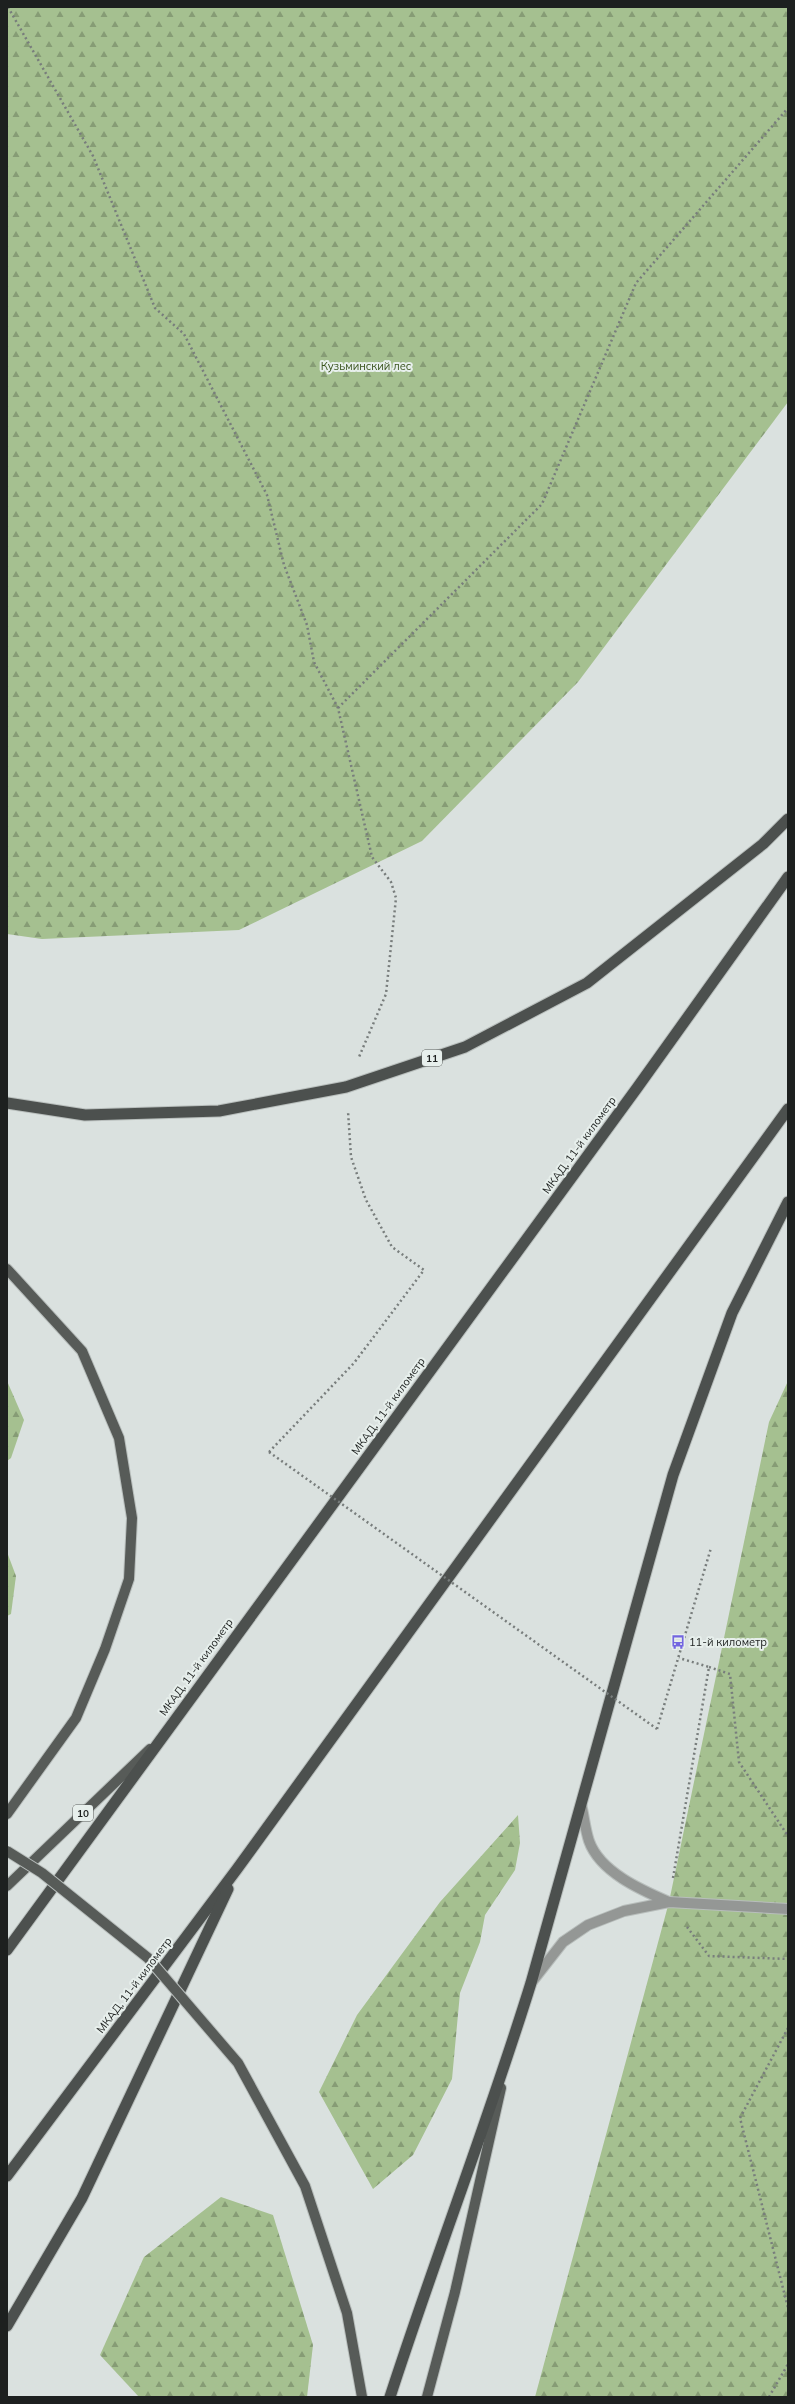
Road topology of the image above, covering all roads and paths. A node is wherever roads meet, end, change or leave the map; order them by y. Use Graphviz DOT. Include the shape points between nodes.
graph roads {
  1 [pos="8,7"];
  2 [pos="788,108"];
  3 [pos="338,708"];
  4 [pos="788,819"];
  5 [pos="788,877"];
  6 [pos="346,1087"];
  7 [pos="7,1103"];
  8 [pos="788,1109"];
  9 [pos="788,1202"];
  10 [pos="7,1269"];
  11 [pos="711,1548"];
  12 [pos="678,1658"];
  13 [pos="709,1667"];
  14 [pos="159,1740"];
  15 [pos="581,1804"];
  16 [pos="7,1814"];
  17 [pos="788,1836"];
  18 [pos="7,1852"];
  19 [pos="237,1869"];
  20 [pos="7,1886"];
  21 [pos="669,1902"];
  22 [pos="788,1909"];
  23 [pos="7,1950"];
  24 [pos="788,1960"];
  25 [pos="531,1983"];
  26 [pos="788,2028"];
  27 [pos="508,2058"];
  28 [pos="7,2176"];
  29 [pos="788,2308"];
  30 [pos="7,2326"];
  31 [pos="788,2364"];
  32 [pos="362,2397"];
  33 [pos="390,2397"];
  34 [pos="427,2397"];
  35 [pos="769,2397"];
  1 -- 3 [label="path" via="93,156 155,308 184,334 267,495 284,565 307,625 314,662"];
  2 -- 3 [label="path" via="636,283 542,504"];
  3 -- 6 [label="path" via="372,857 390,882 396,898 386,994"];
  4 -- 6 [label="highway, 11" via="763,844 587,983 465,1047"];
  5 -- 14 [label="highway, МКАД, 11-й километр" via="637,1088"];
  6 -- 7 [label="highway, 11" via="219,1111 85,1115"];
  6 -- 12 [label="path, bridge" via="351,1157 366,1200 392,1247 424,1270 354,1363 269,1452 657,1729"];
  8 -- 19 [label="highway, МКАД, 11-й километр"];
  9 -- 15 [label="highway" via="732,1313 673,1475"];
  10 -- 16 [label="main road" via="82,1351 119,1438 132,1518 129,1579 102,1656 76,1718"];
  11 -- 12 [label="path"];
  12 -- 13 [label="path"];
  13 -- 17 [label="path" via="730,1674 739,1762"];
  13 -- 21 [label="path"];
  14 -- 20 [label="main road, 10"];
  14 -- 23 [label="highway, МКАД, 11-й километр"];
  15 -- 21 [label="lane" via="590,1842 608,1867 635,1887"];
  15 -- 25 [label="highway"];
  18 -- 32 [label="main road, bridge" via="42,1873 148,1958 238,2063 305,2186 347,2313"];
  19 -- 28 [label="highway, МКАД, 11-й километр"];
  19 -- 30 [label="highway" via="82,2198"];
  21 -- 22 [label="lane"];
  21 -- 24 [label="path" via="709,1956"];
  21 -- 25 [label="lane" via="624,1911 588,1924 563,1942"];
  25 -- 27 [label="highway"];
  26 -- 29 [label="path" via="740,2118"];
  27 -- 33 [label="highway"];
  27 -- 34 [label="main road" via="456,2285"];
  31 -- 35 [label="path"];
}
